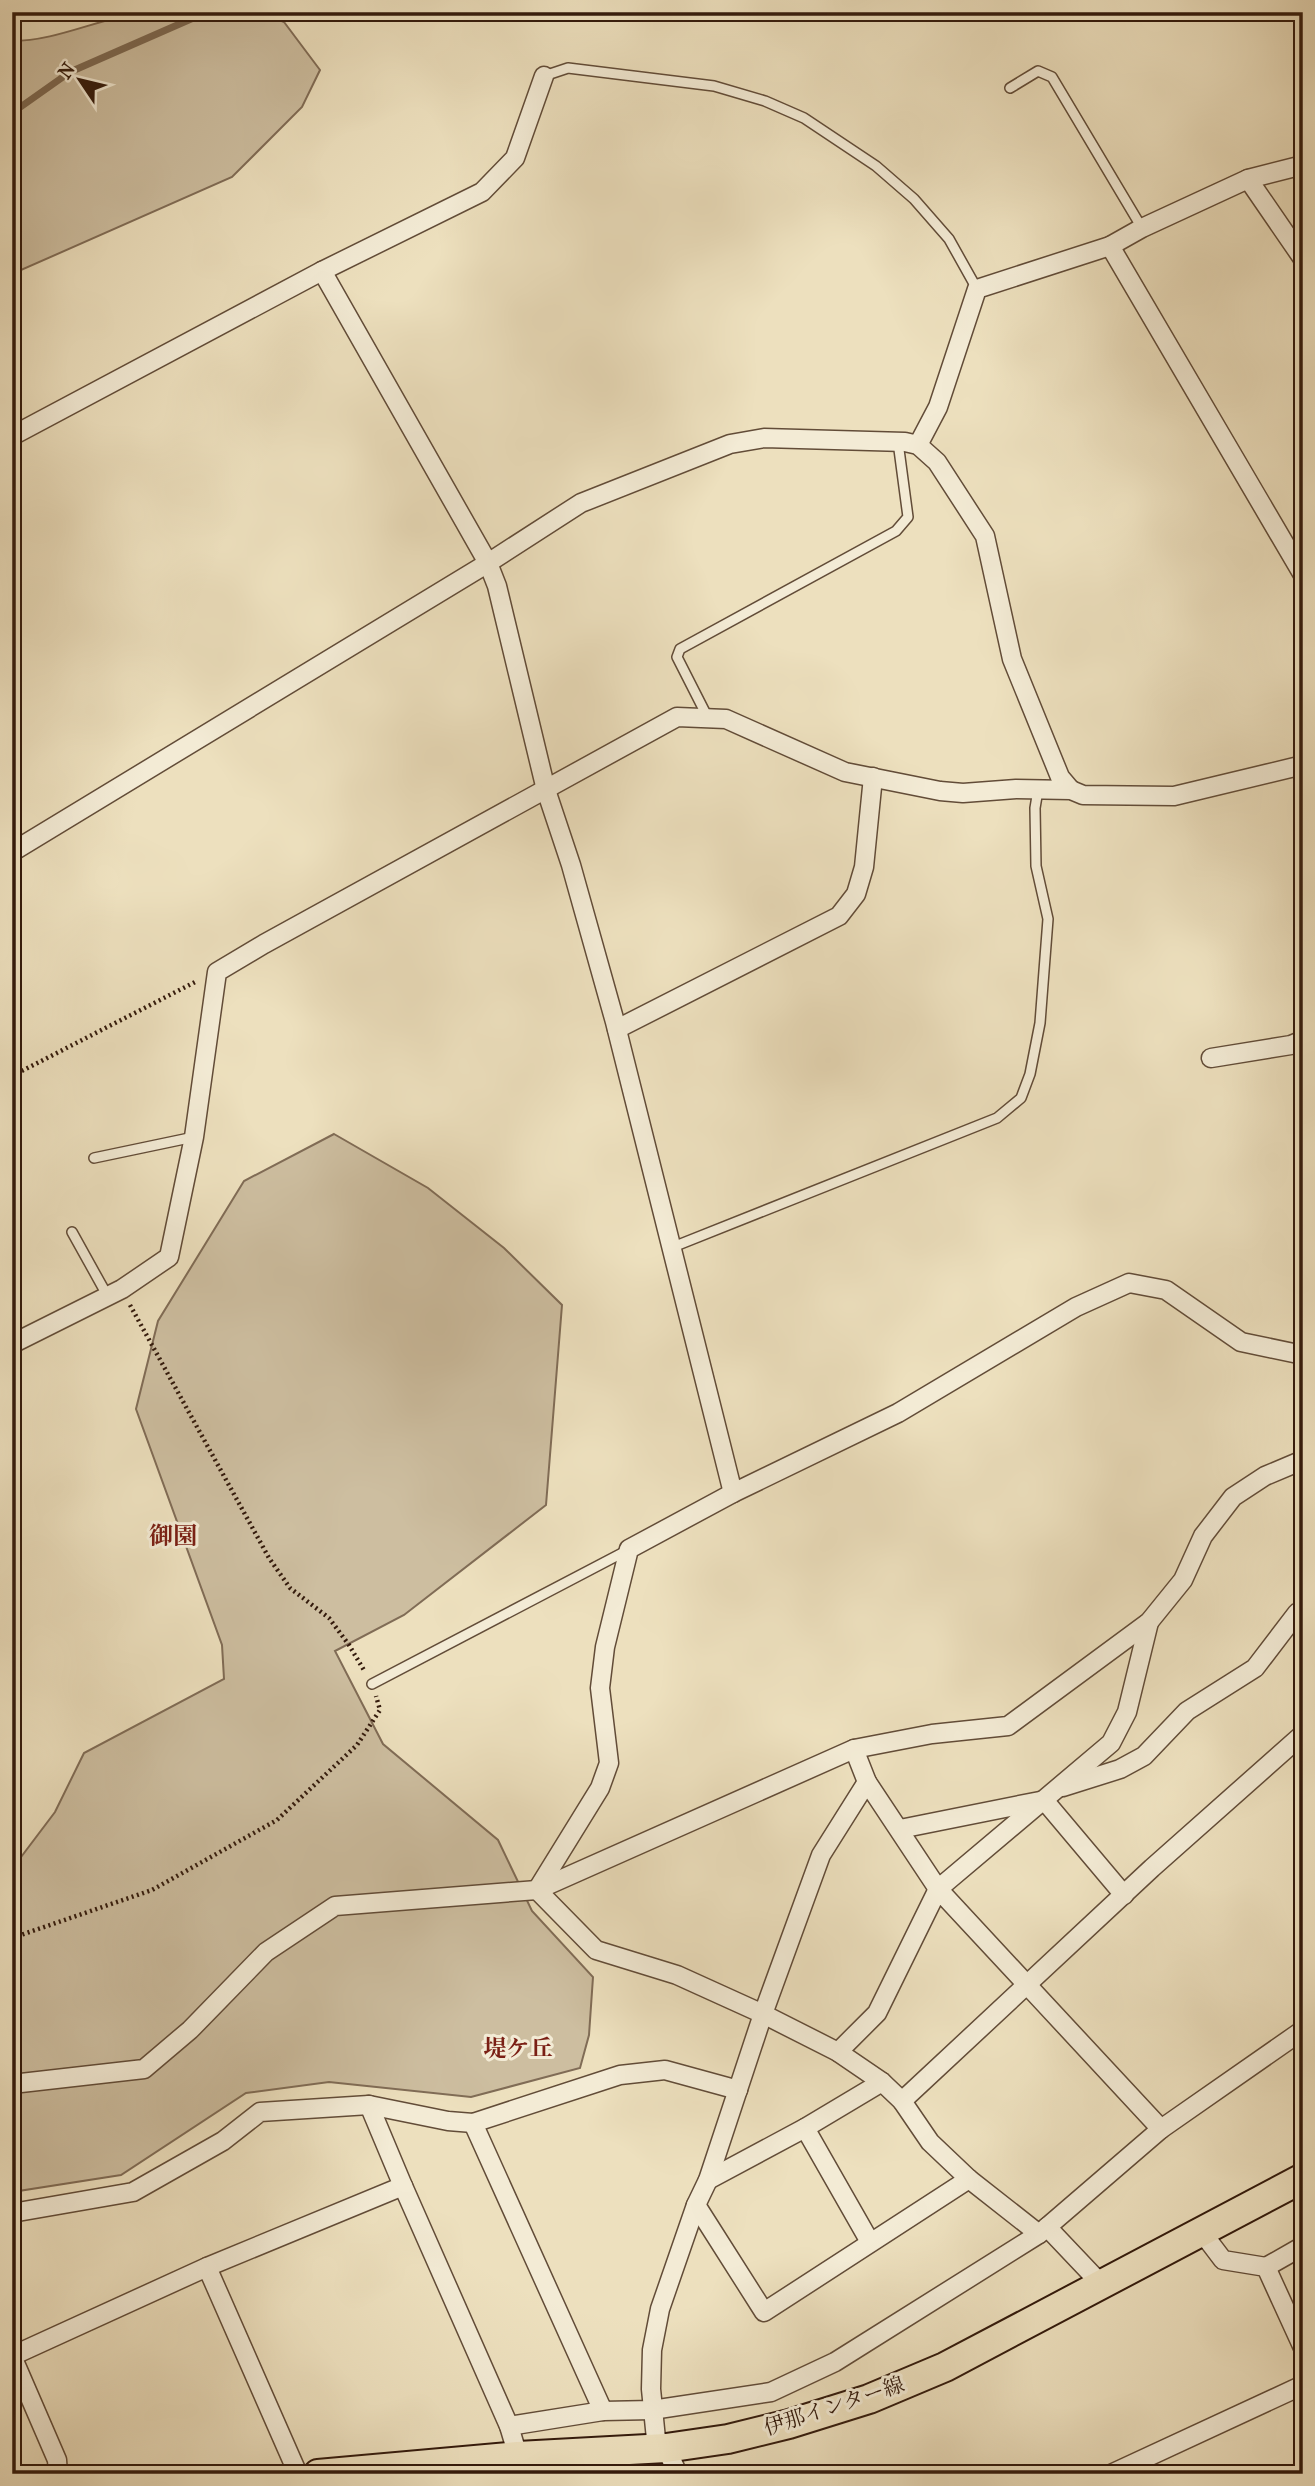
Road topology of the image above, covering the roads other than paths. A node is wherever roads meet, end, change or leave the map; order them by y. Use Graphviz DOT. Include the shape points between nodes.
graph roads {
  1 [pos="544,76"];
  2 [pos="1010,88"];
  3 [pos="1303,165"];
  4 [pos="1248,180"];
  5 [pos="1143,228"];
  6 [pos="1110,246"];
  7 [pos="1303,259"];
  8 [pos="322,271"];
  9 [pos="977,289"];
  10 [pos="12,436"];
  11 [pos="898,442"];
  12 [pos="918,445"];
  13 [pos="488,563"];
  14 [pos="1303,575"];
  15 [pos="708,718"];
  16 [pos="1303,765"];
  17 [pos="873,778"];
  18 [pos="546,790"];
  19 [pos="1038,790"];
  20 [pos="1071,790"];
  21 [pos="12,852"];
  22 [pos="617,1028"];
  23 [pos="1303,1040"];
  24 [pos="1211,1058"];
  25 [pos="194,1137"];
  26 [pos="94,1158"];
  27 [pos="72,1231"];
  28 [pos="673,1247"];
  29 [pos="115,1292"];
  30 [pos="12,1345"];
  31 [pos="1303,1355"];
  32 [pos="1303,1460"];
  33 [pos="733,1493"];
  34 [pos="629,1549"];
  35 [pos="1303,1619"];
  36 [pos="1149,1622"];
  37 [pos="372,1684"];
  38 [pos="1303,1734"];
  39 [pos="854,1749"];
  40 [pos="867,1782"];
  41 [pos="1050,1795"];
  42 [pos="900,1829"];
  43 [pos="938,1889"];
  44 [pos="537,1890"];
  45 [pos="1124,1895"];
  46 [pos="1026,1986"];
  47 [pos="763,2014"];
  48 [pos="1303,2030"];
  49 [pos="838,2052"];
  50 [pos="882,2082"];
  51 [pos="12,2084"];
  52 [pos="738,2090"];
  53 [pos="902,2101"];
  54 [pos="369,2105"];
  55 [pos="473,2123"];
  56 [pos="804,2128"];
  57 [pos="1161,2130"];
  58 [pos="1303,2178"];
  59 [pos="969,2179"];
  60 [pos="708,2180"];
  61 [pos="403,2186"];
  62 [pos="696,2205"];
  63 [pos="12,2213"];
  64 [pos="1043,2231"];
  65 [pos="1201,2231"];
  66 [pos="870,2242"];
  67 [pos="1303,2246"];
  68 [pos="207,2267"];
  69 [pos="1266,2267"];
  70 [pos="1102,2285"];
  71 [pos="1303,2348"];
  72 [pos="12,2356"];
  73 [pos="1303,2385"];
  74 [pos="652,2410"];
  75 [pos="603,2411"];
  76 [pos="509,2426"];
  77 [pos="661,2449"];
  78 [pos="518,2456"];
  79 [pos="58,2474"];
  80 [pos="298,2474"];
  81 [pos="318,2474"];
  82 [pos="678,2474"];
  83 [pos="1111,2474"];
  1 -- 8 [label="street" via="515,158 482,192"];
  1 -- 9 [label="lane" via="568,68 714,86 804,118 876,166 914,199 949,239"];
  2 -- 5 [label="lane" via="1038,71 1052,77"];
  3 -- 4 [label="street"];
  4 -- 5 [label="street"];
  4 -- 7 [label="street"];
  5 -- 6 [label="street"];
  6 -- 9 [label="street"];
  6 -- 14 [label="street"];
  8 -- 10 [label="street"];
  8 -- 13 [label="street"];
  9 -- 12 [label="street" via="938,407"];
  11 -- 12 [label="street"];
  11 -- 13 [label="street" via="764,438 730,444 581,503"];
  11 -- 15 [label="lane" via="908,517 896,531 680,649 677,657"];
  12 -- 20 [label="street" via="937,462 985,536 1012,659 1060,777"];
  13 -- 18 [label="street" via="512,642"];
  13 -- 21 [label="street"];
  15 -- 17 [label="street" via="726,719 845,772"];
  15 -- 18 [label="street" via="677,717"];
  16 -- 20 [label="street" via="1174,796 1083,795"];
  17 -- 19 [label="street" via="963,793"];
  17 -- 22 [label="street" via="864,867 856,894 839,916"];
  18 -- 22 [label="street"];
  18 -- 25 [label="street" via="217,972"];
  19 -- 20 [label="street"];
  19 -- 28 [label="lane" via="1036,866 1048,919 1040,1023 1021,1098 997,1118"];
  22 -- 28 [label="street"];
  23 -- 24 [label="street"];
  25 -- 26 [label="lane"];
  25 -- 29 [label="street" via="169,1256"];
  27 -- 29 [label="lane"];
  28 -- 33 [label="street"];
  29 -- 30 [label="street"];
  31 -- 33 [label="street" via="1241,1342 1166,1290 1129,1283 1076,1307 898,1413"];
  32 -- 36 [label="street" via="1265,1476 1233,1497 1203,1536 1183,1580"];
  33 -- 34 [label="street"];
  34 -- 37 [label="lane"];
  34 -- 44 [label="street" via="604,1647 600,1688 610,1763 600,1788"];
  35 -- 41 [label="street" via="1297,1613 1255,1668 1187,1711 1144,1756"];
  36 -- 39 [label="street" via="1008,1726"];
  36 -- 41 [label="street" via="1127,1712 1111,1743"];
  38 -- 45 [label="street"];
  39 -- 40 [label="street"];
  39 -- 44 [label="street"];
  40 -- 42 [label="street"];
  40 -- 47 [label="street" via="821,1855"];
  41 -- 42 [label="street"];
  41 -- 43 [label="street"];
  41 -- 45 [label="street"];
  42 -- 43 [label="street"];
  43 -- 46 [label="street"];
  43 -- 49 [label="street" via="877,2013"];
  44 -- 47 [label="street" via="596,1950 677,1975"];
  44 -- 51 [label="street" via="335,1906 266,1952 190,2030 144,2068"];
  45 -- 46 [label="street"];
  46 -- 53 [label="street"];
  46 -- 57 [label="street"];
  47 -- 49 [label="street"];
  47 -- 52 [label="street"];
  48 -- 57 [label="street"];
  49 -- 50 [label="street"];
  50 -- 53 [label="street"];
  50 -- 56 [label="street"];
  52 -- 55 [label="street" via="664,2070 620,2075"];
  52 -- 60 [label="street"];
  53 -- 59 [label="street" via="930,2141"];
  54 -- 55 [label="street"];
  54 -- 61 [label="street"];
  54 -- 63 [label="street" via="260,2112 223,2141 133,2193"];
  55 -- 75 [label="street"];
  56 -- 60 [label="street"];
  56 -- 66 [label="street"];
  57 -- 64 [label="street"];
  58 -- 65 [label="main road, 伊那インター線"];
  59 -- 64 [label="street"];
  59 -- 66 [label="street"];
  60 -- 62 [label="street"];
  61 -- 68 [label="street"];
  61 -- 76 [label="street"];
  62 -- 66 [label="street" via="764,2312"];
  62 -- 74 [label="street" via="660,2309 652,2350"];
  64 -- 70 [label="street"];
  64 -- 74 [label="street" via="835,2362 771,2392"];
  65 -- 69 [label="street" via="1223,2260"];
  65 -- 70 [label="main road, 伊那インター線"];
  67 -- 69 [label="street"];
  68 -- 72 [label="street"];
  68 -- 80 [label="street"];
  69 -- 71 [label="street"];
  70 -- 77 [label="main road, 伊那インター線" via="945,2367 869,2399 728,2439"];
  72 -- 79 [label="street" via="57,2459"];
  73 -- 83 [label="street"];
  74 -- 75 [label="street"];
  74 -- 77 [label="street"];
  75 -- 76 [label="street"];
  76 -- 78 [label="street"];
  77 -- 78 [label="main road, 伊那インター線"];
  77 -- 82 [label="street"];
  78 -- 81 [label="main road, 伊那インター線"];
}
